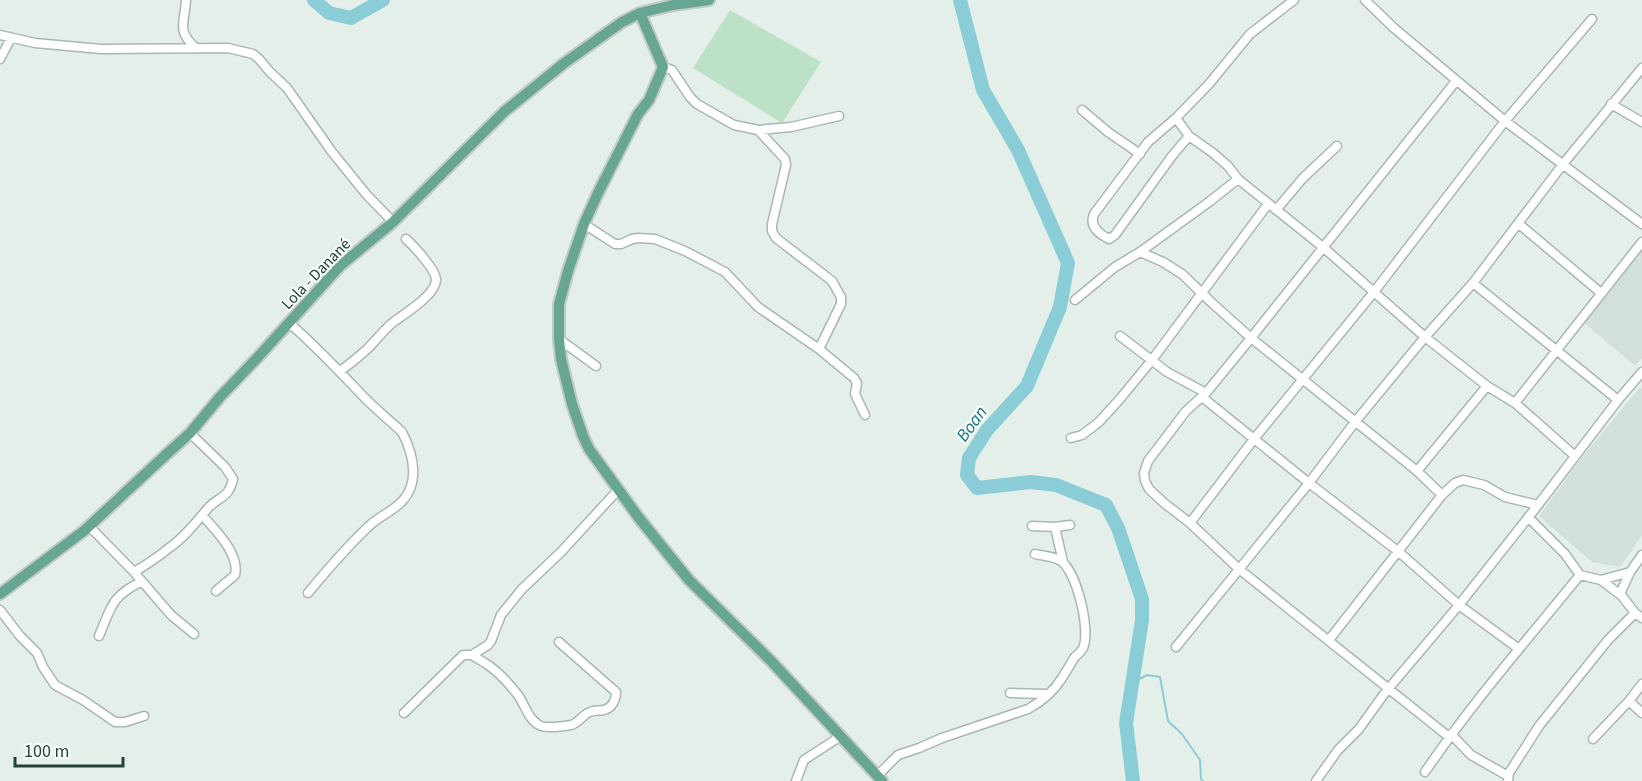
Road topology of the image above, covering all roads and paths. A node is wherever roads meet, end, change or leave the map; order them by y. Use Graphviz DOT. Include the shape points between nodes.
graph roads {
  1 [pos="186,0"];
  2 [pos="709,0"];
  3 [pos="1294,0"];
  4 [pos="1365,0"];
  5 [pos="640,13"];
  6 [pos="1592,19"];
  7 [pos="0,35"];
  8 [pos="11,38"];
  9 [pos="195,47"];
  10 [pos="0,59"];
  11 [pos="663,67"];
  12 [pos="1642,68"];
  13 [pos="1456,81"];
  14 [pos="1611,104"];
  15 [pos="1083,110"];
  16 [pos="840,116"];
  17 [pos="1176,118"];
  18 [pos="1505,121"];
  19 [pos="1642,122"];
  20 [pos="758,130"];
  21 [pos="1189,136"];
  22 [pos="1336,146"];
  23 [pos="1140,154"];
  24 [pos="1563,164"];
  25 [pos="1238,179"];
  26 [pos="1268,204"];
  27 [pos="1276,210"];
  28 [pos="393,222"];
  29 [pos="584,224"];
  30 [pos="1519,224"];
  31 [pos="1642,224"];
  32 [pos="406,239"];
  33 [pos="1642,242"];
  34 [pos="1324,248"];
  35 [pos="1140,252"];
  36 [pos="1473,283"];
  37 [pos="1374,292"];
  38 [pos="1202,293"];
  39 [pos="1601,293"];
  40 [pos="1075,300"];
  41 [pos="289,323"];
  42 [pos="1120,336"];
  43 [pos="1425,337"];
  44 [pos="1251,338"];
  45 [pos="559,339"];
  46 [pos="819,349"];
  47 [pos="1556,349"];
  48 [pos="1152,360"];
  49 [pos="596,366"];
  50 [pos="340,371"];
  51 [pos="1641,374"];
  52 [pos="1302,380"];
  53 [pos="1487,386"];
  54 [pos="1204,395"];
  55 [pos="1618,400"];
  56 [pos="1515,403"];
  57 [pos="865,415"];
  58 [pos="1355,422"];
  59 [pos="190,433"];
  60 [pos="1071,438"];
  61 [pos="1254,439"];
  62 [pos="1575,456"];
  63 [pos="1418,471"];
  64 [pos="1309,483"];
  65 [pos="618,490"];
  66 [pos="1442,495"];
  67 [pos="1539,506"];
  68 [pos="202,516"];
  69 [pos="1528,517"];
  70 [pos="1190,523"];
  71 [pos="1070,525"];
  72 [pos="89,526"];
  73 [pos="1032,526"];
  74 [pos="1055,527"];
  75 [pos="1399,552"];
  76 [pos="1035,554"];
  77 [pos="1642,555"];
  78 [pos="1063,562"];
  79 [pos="1239,569"];
  80 [pos="1630,572"];
  81 [pos="134,573"];
  82 [pos="1580,575"];
  83 [pos="1601,580"];
  84 [pos="141,582"];
  85 [pos="216,591"];
  86 [pos="309,593"];
  87 [pos="0,594"];
  88 [pos="1620,594"];
  89 [pos="1459,604"];
  90 [pos="0,610"];
  91 [pos="1639,616"];
  92 [pos="194,634"];
  93 [pos="99,636"];
  94 [pos="1329,640"];
  95 [pos="559,642"];
  96 [pos="1176,647"];
  97 [pos="1519,649"];
  98 [pos="472,655"];
  99 [pos="1642,684"];
  100 [pos="1389,688"];
  101 [pos="1010,693"];
  102 [pos="1048,694"];
  103 [pos="1629,701"];
  104 [pos="404,713"];
  105 [pos="1642,713"];
  106 [pos="144,716"];
  107 [pos="841,736"];
  108 [pos="1450,736"];
  109 [pos="1593,739"];
  110 [pos="1425,772"];
  111 [pos="879,779"];
  112 [pos="1508,779"];
  113 [pos="796,781"];
  114 [pos="1316,781"];
  1 -- 9 [label="street" via="183,32"];
  2 -- 5 [label="main road, Lola - Danané"];
  3 -- 17 [label="street" via="1250,34"];
  4 -- 13 [label="street"];
  5 -- 11 [label="main road"];
  5 -- 28 [label="main road, Lola - Danané" via="563,64 505,111"];
  6 -- 18 [label="street"];
  7 -- 8 [label="street"];
  8 -- 9 [label="street" via="101,48"];
  8 -- 10 [label="street"];
  9 -- 28 [label="street" via="241,50 259,58 287,88 366,194"];
  11 -- 20 [label="street" via="672,70 690,97 704,109 734,125"];
  11 -- 29 [label="main road"];
  12 -- 14 [label="street"];
  13 -- 18 [label="street"];
  13 -- 34 [label="street"];
  14 -- 19 [label="street"];
  14 -- 24 [label="street"];
  15 -- 23 [label="street"];
  16 -- 20 [label="street"];
  17 -- 21 [label="street"];
  17 -- 23 [label="street"];
  18 -- 24 [label="street"];
  18 -- 37 [label="street"];
  20 -- 46 [label="street" via="786,165 772,231 832,281 841,297"];
  21 -- 23 [label="street" via="1115,235 1107,238 1094,227 1092,218"];
  21 -- 25 [label="street" via="1228,166"];
  22 -- 27 [label="street"];
  24 -- 30 [label="street"];
  24 -- 31 [label="street"];
  25 -- 26 [label="street"];
  25 -- 35 [label="street"];
  26 -- 27 [label="street"];
  26 -- 38 [label="street"];
  27 -- 34 [label="street"];
  28 -- 41 [label="main road, Lola - Danané" via="340,266"];
  29 -- 45 [label="main road" via="567,271 560,304"];
  29 -- 46 [label="street" via="615,244 638,238 655,239 711,264 725,272 758,307"];
  30 -- 36 [label="street"];
  30 -- 39 [label="street"];
  32 -- 50 [label="street" via="433,272 435,286"];
  33 -- 39 [label="street"];
  34 -- 37 [label="street"];
  34 -- 44 [label="street"];
  35 -- 38 [label="street" via="1182,274"];
  35 -- 40 [label="street"];
  36 -- 43 [label="street"];
  36 -- 47 [label="street"];
  37 -- 43 [label="street"];
  37 -- 52 [label="street"];
  38 -- 44 [label="street"];
  38 -- 48 [label="street"];
  39 -- 47 [label="street"];
  41 -- 50 [label="street"];
  41 -- 59 [label="main road, Lola - Danané"];
  42 -- 48 [label="street"];
  43 -- 53 [label="street"];
  43 -- 58 [label="street"];
  44 -- 52 [label="street"];
  44 -- 54 [label="street"];
  45 -- 49 [label="street"];
  45 -- 65 [label="main road" via="583,436"];
  46 -- 57 [label="street" via="855,378 855,394"];
  47 -- 55 [label="street"];
  47 -- 56 [label="street"];
  48 -- 54 [label="street"];
  48 -- 60 [label="street" via="1099,422"];
  50 -- 86 [label="street" via="402,432 414,474 411,487 399,504 370,525"];
  51 -- 55 [label="street"];
  52 -- 58 [label="street"];
  52 -- 61 [label="street"];
  53 -- 56 [label="street"];
  53 -- 63 [label="street"];
  54 -- 61 [label="street"];
  54 -- 70 [label="street" via="1186,411 1148,461 1144,473 1149,489"];
  55 -- 62 [label="street"];
  56 -- 62 [label="street"];
  58 -- 63 [label="street"];
  58 -- 64 [label="street"];
  59 -- 68 [label="street" via="233,479 221,500"];
  59 -- 72 [label="main road, Lola - Danané"];
  61 -- 64 [label="street"];
  61 -- 70 [label="street"];
  62 -- 67 [label="street"];
  63 -- 66 [label="street"];
  64 -- 75 [label="street"];
  64 -- 79 [label="street"];
  65 -- 98 [label="street" via="522,590 501,615 491,641"];
  65 -- 107 [label="main road" via="699,591"];
  66 -- 67 [label="street" via="1463,480"];
  66 -- 75 [label="street"];
  67 -- 69 [label="street"];
  68 -- 81 [label="street" via="170,548"];
  68 -- 85 [label="street" via="230,550 236,567 235,575"];
  69 -- 82 [label="street"];
  69 -- 89 [label="street"];
  70 -- 79 [label="street"];
  71 -- 74 [label="street"];
  72 -- 81 [label="street"];
  72 -- 87 [label="main road, Lola - Danané"];
  73 -- 74 [label="street"];
  74 -- 78 [label="street"];
  75 -- 89 [label="street"];
  75 -- 94 [label="street"];
  76 -- 78 [label="street"];
  77 -- 80 [label="street"];
  78 -- 102 [label="street" via="1081,599 1084,646"];
  79 -- 94 [label="street"];
  79 -- 96 [label="street"];
  80 -- 83 [label="street"];
  80 -- 88 [label="street"];
  81 -- 84 [label="street"];
  82 -- 83 [label="street"];
  82 -- 97 [label="street"];
  83 -- 88 [label="street"];
  84 -- 92 [label="street"];
  84 -- 93 [label="street" via="128,588 112,604"];
  88 -- 91 [label="street"];
  89 -- 97 [label="street"];
  89 -- 100 [label="street"];
  90 -- 106 [label="street" via="37,653 55,685 115,722"];
  91 -- 112 [label="street" via="1608,640 1539,726"];
  94 -- 100 [label="street"];
  95 -- 98 [label="street" via="616,692 616,700 607,709 584,714 572,725 539,726 499,674"];
  97 -- 108 [label="street"];
  98 -- 104 [label="street" via="463,655"];
  99 -- 103 [label="street"];
  100 -- 108 [label="street"];
  100 -- 114 [label="street"];
  101 -- 102 [label="street"];
  102 -- 111 [label="street" via="1028,709 898,755"];
  103 -- 105 [label="street"];
  103 -- 109 [label="street"];
  107 -- 111 [label="main road"];
  107 -- 113 [label="street" via="804,760"];
  108 -- 110 [label="street"];
  108 -- 112 [label="street"];
}
